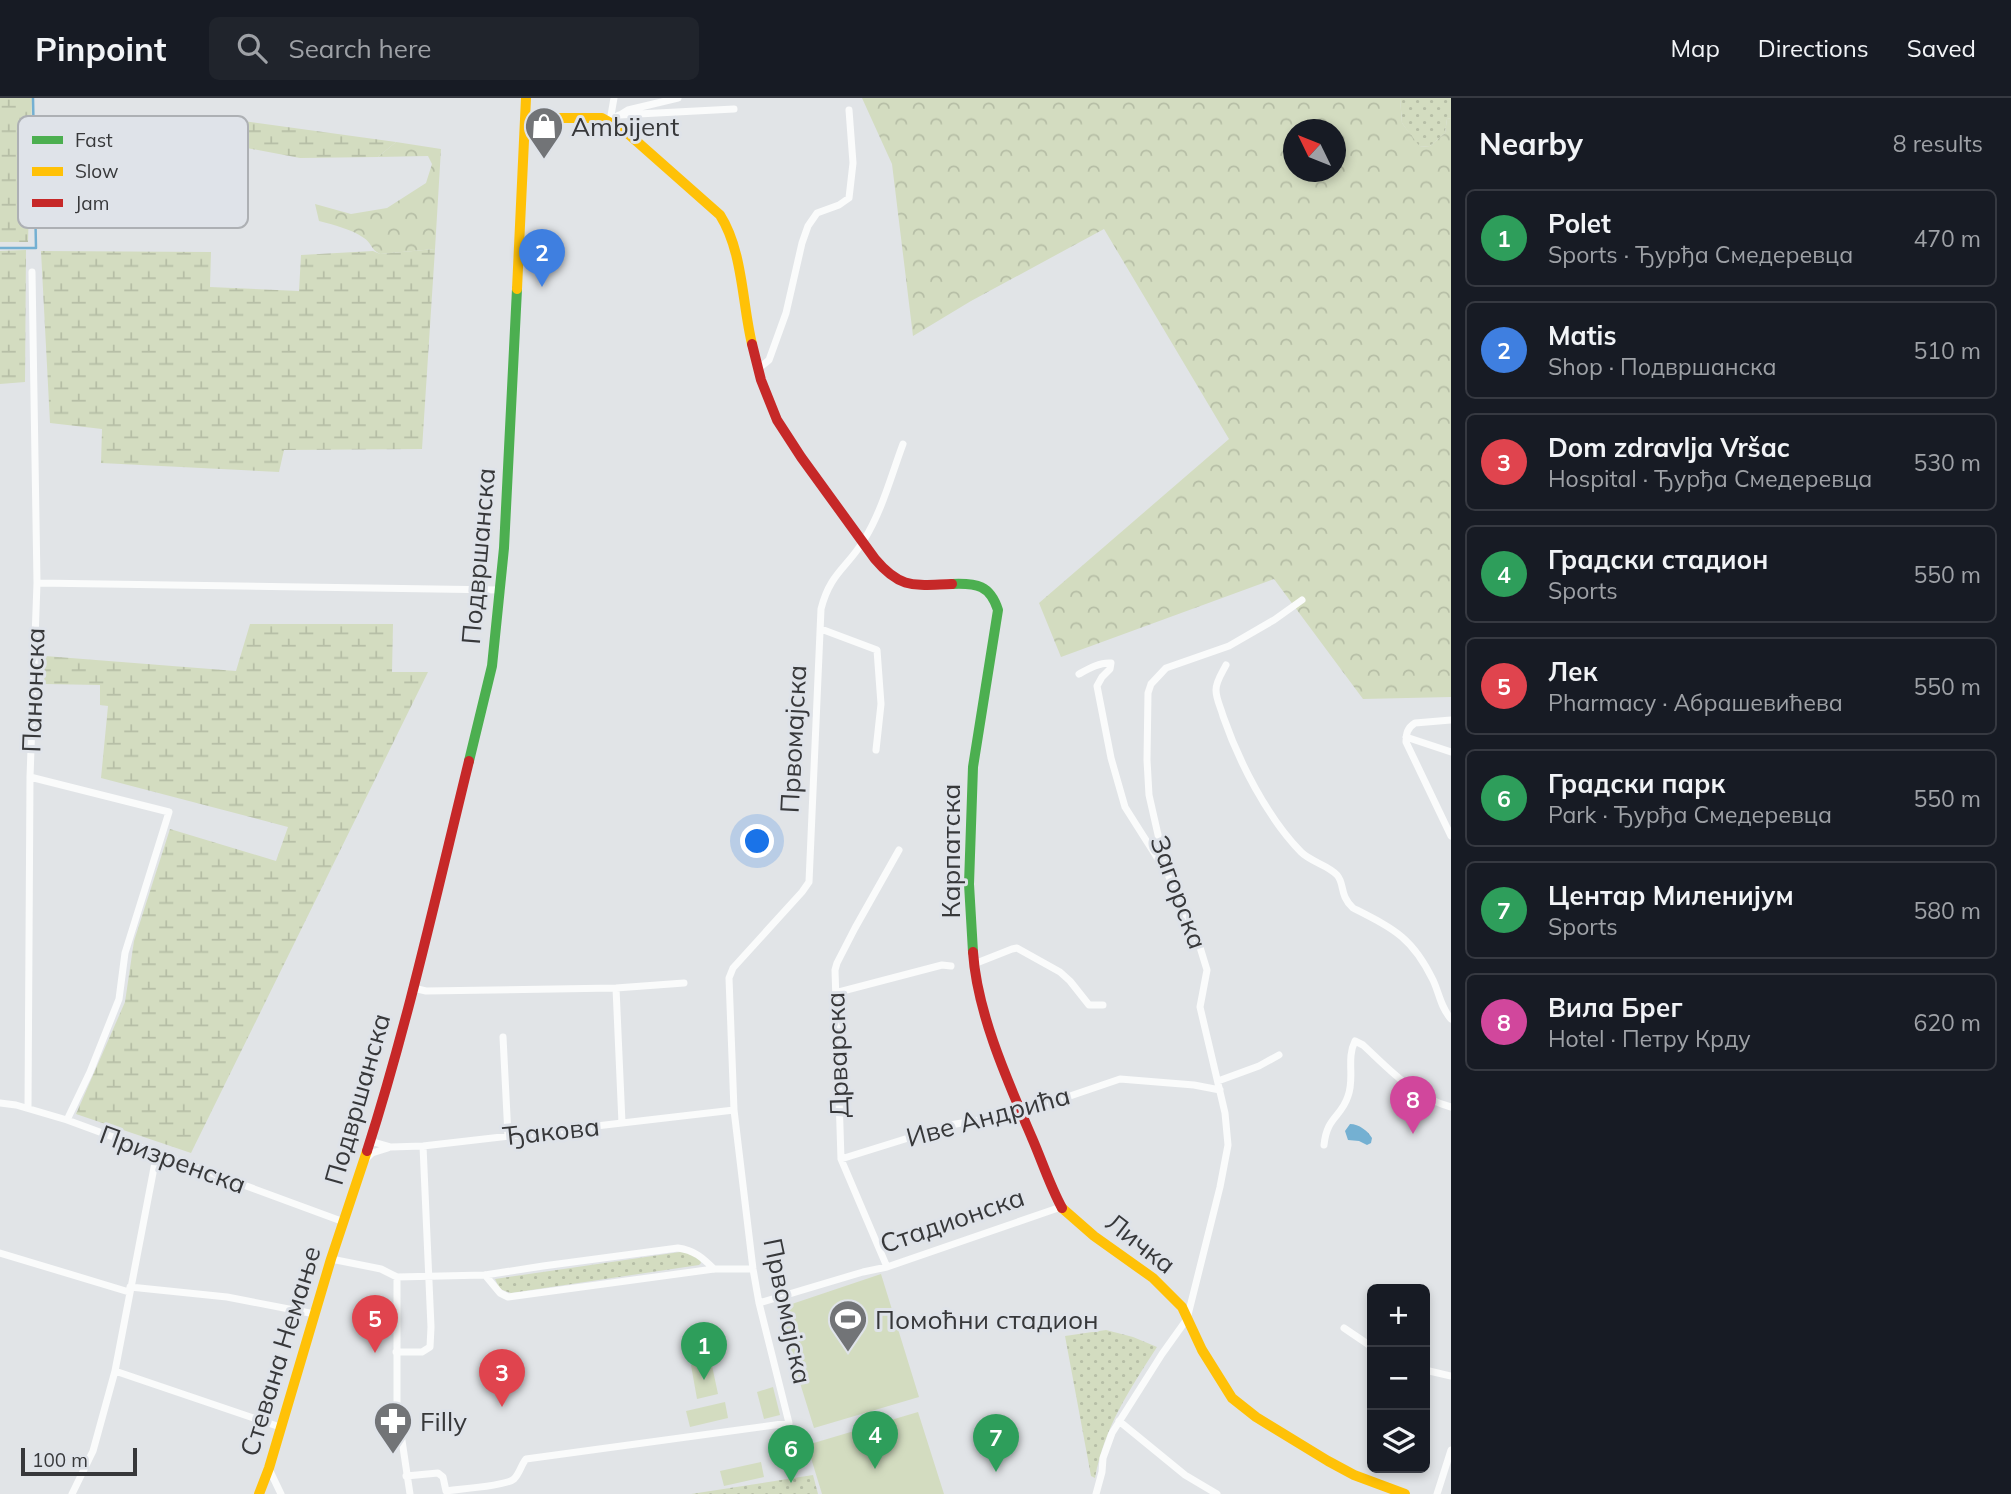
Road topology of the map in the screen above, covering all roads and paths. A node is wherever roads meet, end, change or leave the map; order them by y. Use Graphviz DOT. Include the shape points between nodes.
graph roads {
  1 [pos="526,98"];
  2 [pos="614,98"];
  3 [pos="678,98"];
  4 [pos="734,108"];
  5 [pos="849,110"];
  6 [pos="525,118"];
  7 [pos="615,118"];
  8 [pos="32,272"];
  9 [pos="758,369"];
  10 [pos="903,444"];
  11 [pos="863,543"];
  12 [pos="37,583"];
  13 [pos="501,590"];
  14 [pos="1302,600"];
  15 [pos="821,629"];
  16 [pos="1226,665"];
  17 [pos="1079,674"];
  18 [pos="1451,720"];
  19 [pos="1406,737"];
  20 [pos="876,750"];
  21 [pos="1451,752"];
  22 [pos="30,777"];
  23 [pos="1451,835"];
  24 [pos="899,850"];
  25 [pos="1166,870"];
  26 [pos="974,964"];
  27 [pos="951,967"];
  28 [pos="684,983"];
  29 [pos="413,988"];
  30 [pos="616,988"];
  31 [pos="835,993"];
  32 [pos="1103,1005"];
  33 [pos="1451,1020"];
  34 [pos="503,1037"];
  35 [pos="1279,1055"];
  36 [pos="1218,1081"];
  37 [pos="1220,1090"];
  38 [pos="0,1103"];
  39 [pos="1450,1107"];
  40 [pos="28,1108"];
  41 [pos="734,1110"];
  42 [pos="1020,1113"];
  43 [pos="67,1120"];
  44 [pos="622,1123"];
  45 [pos="508,1136"];
  46 [pos="370,1141"];
  47 [pos="1324,1145"];
  48 [pos="423,1146"];
  49 [pos="391,1147"];
  50 [pos="157,1152"];
  51 [pos="841,1159"];
  52 [pos="363,1163"];
  53 [pos="1061,1207"];
  54 [pos="344,1222"];
  55 [pos="0,1254"];
  56 [pos="331,1259"];
  57 [pos="887,1267"];
  58 [pos="714,1269"];
  59 [pos="753,1269"];
  60 [pos="485,1275"];
  61 [pos="397,1277"];
  62 [pos="428,1277"];
  63 [pos="129,1289"];
  64 [pos="759,1303"];
  65 [pos="315,1314"];
  66 [pos="1187,1319"];
  67 [pos="1344,1328"];
  68 [pos="1367,1344"];
  69 [pos="396,1352"];
  70 [pos="115,1371"];
  71 [pos="1430,1371"];
  72 [pos="1451,1376"];
  73 [pos="1119,1421"];
  74 [pos="280,1427"];
  75 [pos="1451,1450"];
  76 [pos="269,1468"];
  77 [pos="406,1476"];
  78 [pos="72,1494"];
  79 [pos="259,1494"];
  80 [pos="281,1494"];
  81 [pos="410,1494"];
  82 [pos="1096,1494"];
  83 [pos="1217,1494"];
  84 [pos="1405,1494"];
  85 [pos="1437,1494"];
  1 -- 6 [label="street, Подвршанска"];
  2 -- 7 [label="street"];
  3 -- 7 [label="street" via="628,110"];
  4 -- 7 [label="street"];
  5 -- 9 [label="street" via="853,163 849,198 817,213 808,226 786,313 769,360"];
  6 -- 7 [label="street"];
  6 -- 13 [label="street, Подвршанска"];
  7 -- 9 [label="street" via="727,226"];
  8 -- 12 [label="street, Панонска"];
  9 -- 11 [label="street" via="777,419"];
  10 -- 11 [label="street, Првомајска"];
  11 -- 15 [label="street, Првомајска" via="827,588"];
  11 -- 26 [label="street, Карпатска" via="899,581 984,589 993,595 998,610 973,767 969,884"];
  12 -- 13 [label="street"];
  12 -- 22 [label="street, Панонска"];
  13 -- 29 [label="street, Подвршанска" via="492,666"];
  14 -- 25 [label="street, Загорска" via="1229,646 1166,668 1151,684 1146,701 1147,776"];
  15 -- 20 [label="street" via="877,650 881,704"];
  15 -- 41 [label="street, Првомајска" via="809,881 730,973"];
  16 -- 33 [label="street" via="1216,695 1245,771 1262,799 1298,849 1337,875 1342,894 1353,908 1395,930 1416,950"];
  17 -- 25 [label="street" via="1111,663 1097,686 1111,758 1125,807"];
  18 -- 19 [label="street" via="1415,723"];
  19 -- 21 [label="street"];
  19 -- 23 [label="street"];
  22 -- 40 [label="street, Панонска"];
  22 -- 43 [label="street" via="169,812 125,953 119,999"];
  24 -- 31 [label="street, Дрварска" via="837,963"];
  25 -- 36 [label="street, Загорска" via="1207,970 1200,1007"];
  26 -- 32 [label="street" via="1017,948 1060,972 1088,1005"];
  26 -- 42 [label="street, Карпатска" via="996,1049"];
  27 -- 31 [label="street" via="942,965"];
  28 -- 30 [label="street, Подвршанска"];
  29 -- 30 [label="street, Подвршанска"];
  29 -- 46 [label="street, Подвршанска"];
  30 -- 44 [label="street"];
  31 -- 51 [label="street, Дрварска"];
  34 -- 45 [label="street"];
  35 -- 36 [label="street"];
  36 -- 37 [label="street, Загорска"];
  37 -- 42 [label="street, Иве Андрића" via="1120,1079"];
  37 -- 66 [label="street, Загорска" via="1228,1145"];
  38 -- 40 [label="street, Призренска"];
  39 -- 47 [label="street" via="1415,1091 1355,1041 1349,1095 1327,1128"];
  40 -- 43 [label="street, Призренска"];
  41 -- 44 [label="street, Ђакова"];
  41 -- 59 [label="street, Првомајска"];
  42 -- 51 [label="street, Иве Андрића" via="950,1125"];
  42 -- 53 [label="street, Стадионска"];
  43 -- 50 [label="street, Призренска"];
  44 -- 45 [label="street, Ђакова"];
  45 -- 48 [label="street, Ђакова"];
  46 -- 49 [label="street, Ђакова"];
  46 -- 52 [label="street, Подвршанска"];
  48 -- 49 [label="street, Ђакова"];
  48 -- 62 [label="street"];
  49 -- 52 [label="street" via="372,1153"];
  50 -- 54 [label="street, Призренска"];
  50 -- 63 [label="street"];
  51 -- 57 [label="street, Дрварска"];
  52 -- 54 [label="street, Подвршанска"];
  53 -- 57 [label="street, Стадионска"];
  53 -- 66 [label="street, Личка" via="1153,1278 1182,1307"];
  54 -- 56 [label="street, Стевана Немање"];
  55 -- 63 [label="street"];
  56 -- 61 [label="street" via="381,1269"];
  56 -- 65 [label="street, Стевана Немање"];
  57 -- 64 [label="street, Стадионска"];
  58 -- 59 [label="street"];
  58 -- 60 [label="street" via="699,1255 678,1248"];
  58 -- 60 [label="street" via="508,1297"];
  59 -- 64 [label="street, Првомајска"];
  60 -- 62 [label="street"];
  61 -- 62 [label="street"];
  61 -- 69 [label="street"];
  62 -- 69 [label="street" via="430,1347 422,1352"];
  63 -- 65 [label="street" via="227,1297"];
  63 -- 70 [label="street"];
  64 -- 77 [label="street, Првомајска" via="789,1423 526,1460 508,1482 446,1491 438,1473"];
  65 -- 74 [label="street, Стевана Немање"];
  66 -- 73 [label="street"];
  66 -- 84 [label="street, Личка" via="1226,1390 1241,1405 1328,1461"];
  67 -- 68 [label="street"];
  69 -- 77 [label="street"];
  70 -- 74 [label="street"];
  70 -- 78 [label="street" via="93,1451"];
  71 -- 72 [label="street"];
  73 -- 82 [label="street" via="1102,1458"];
  73 -- 83 [label="street" via="1185,1475"];
  74 -- 76 [label="street, Стевана Немање"];
  75 -- 85 [label="street"];
  76 -- 79 [label="street, Стевана Немање"];
  76 -- 80 [label="street"];
  77 -- 81 [label="street"];
}
